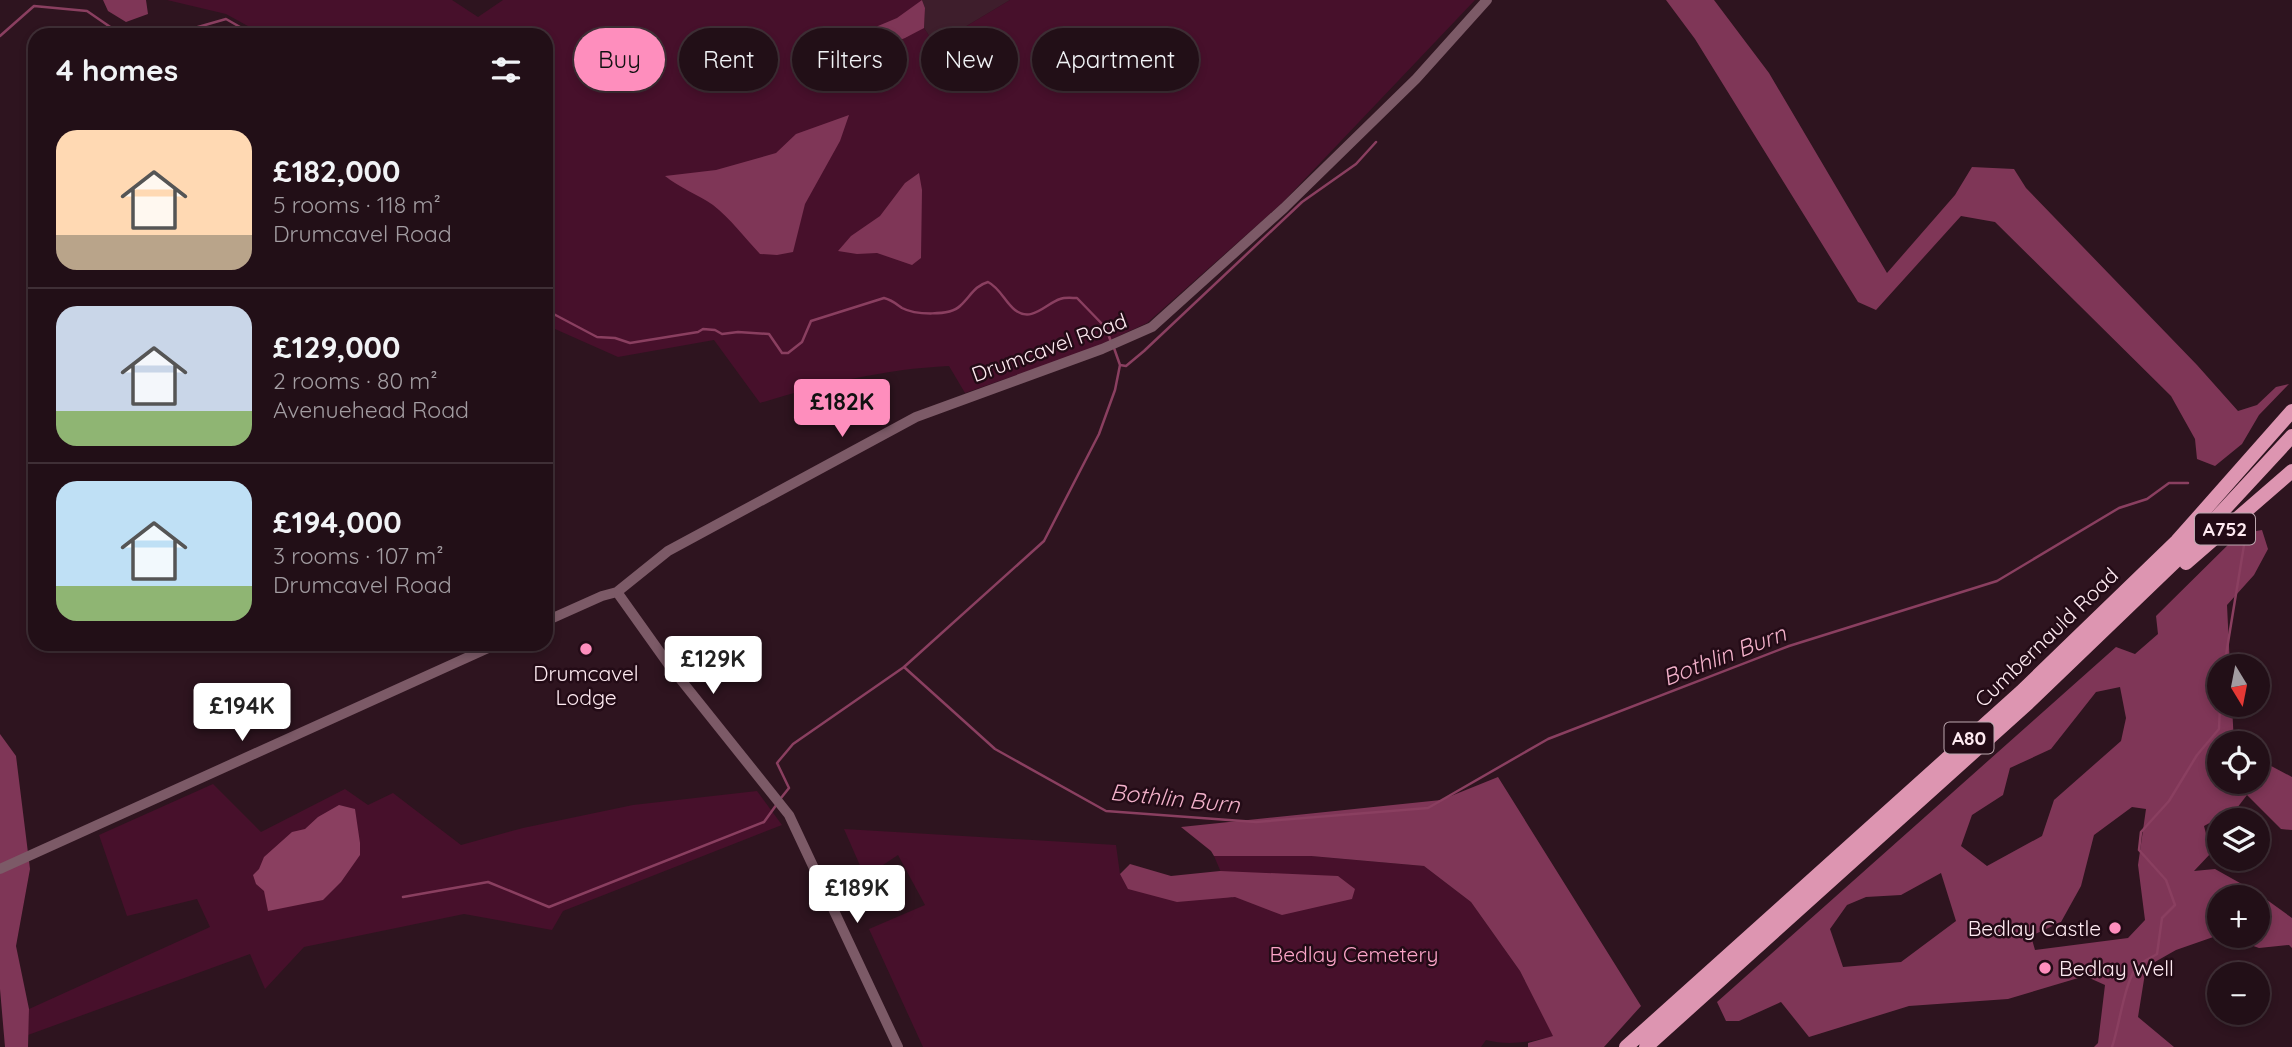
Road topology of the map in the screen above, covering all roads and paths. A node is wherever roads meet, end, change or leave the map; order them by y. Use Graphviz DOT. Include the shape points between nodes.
graph roads {
  1 [pos="1487,0"];
  2 [pos="2292,411"];
  3 [pos="2292,436"];
  4 [pos="2292,471"];
  5 [pos="617,592"];
  6 [pos="2129,606"];
  7 [pos="553,618"];
  8 [pos="482,651"];
  9 [pos="0,869"];
  10 [pos="898,1047"];
  11 [pos="1626,1047"];
  12 [pos="1646,1047"];
  1 -- 5 [label="street, Drumcavel Road" via="1416,79 1153,327 916,416 668,551"];
  2 -- 11 [label="main road, Cumbernauld Road / A80" via="2177,541 2021,692"];
  3 -- 6 [label="main road, Cumbernauld Road / A80"];
  4 -- 6 [label="main road, Cumbernauld Road / A752"];
  5 -- 7 [label="street, Drumcavel Road"];
  5 -- 10 [label="street" via="669,666 789,815"];
  6 -- 12 [label="main road, Cumbernauld Road / A80" via="2028,703"];
  8 -- 9 [label="street"];
}
